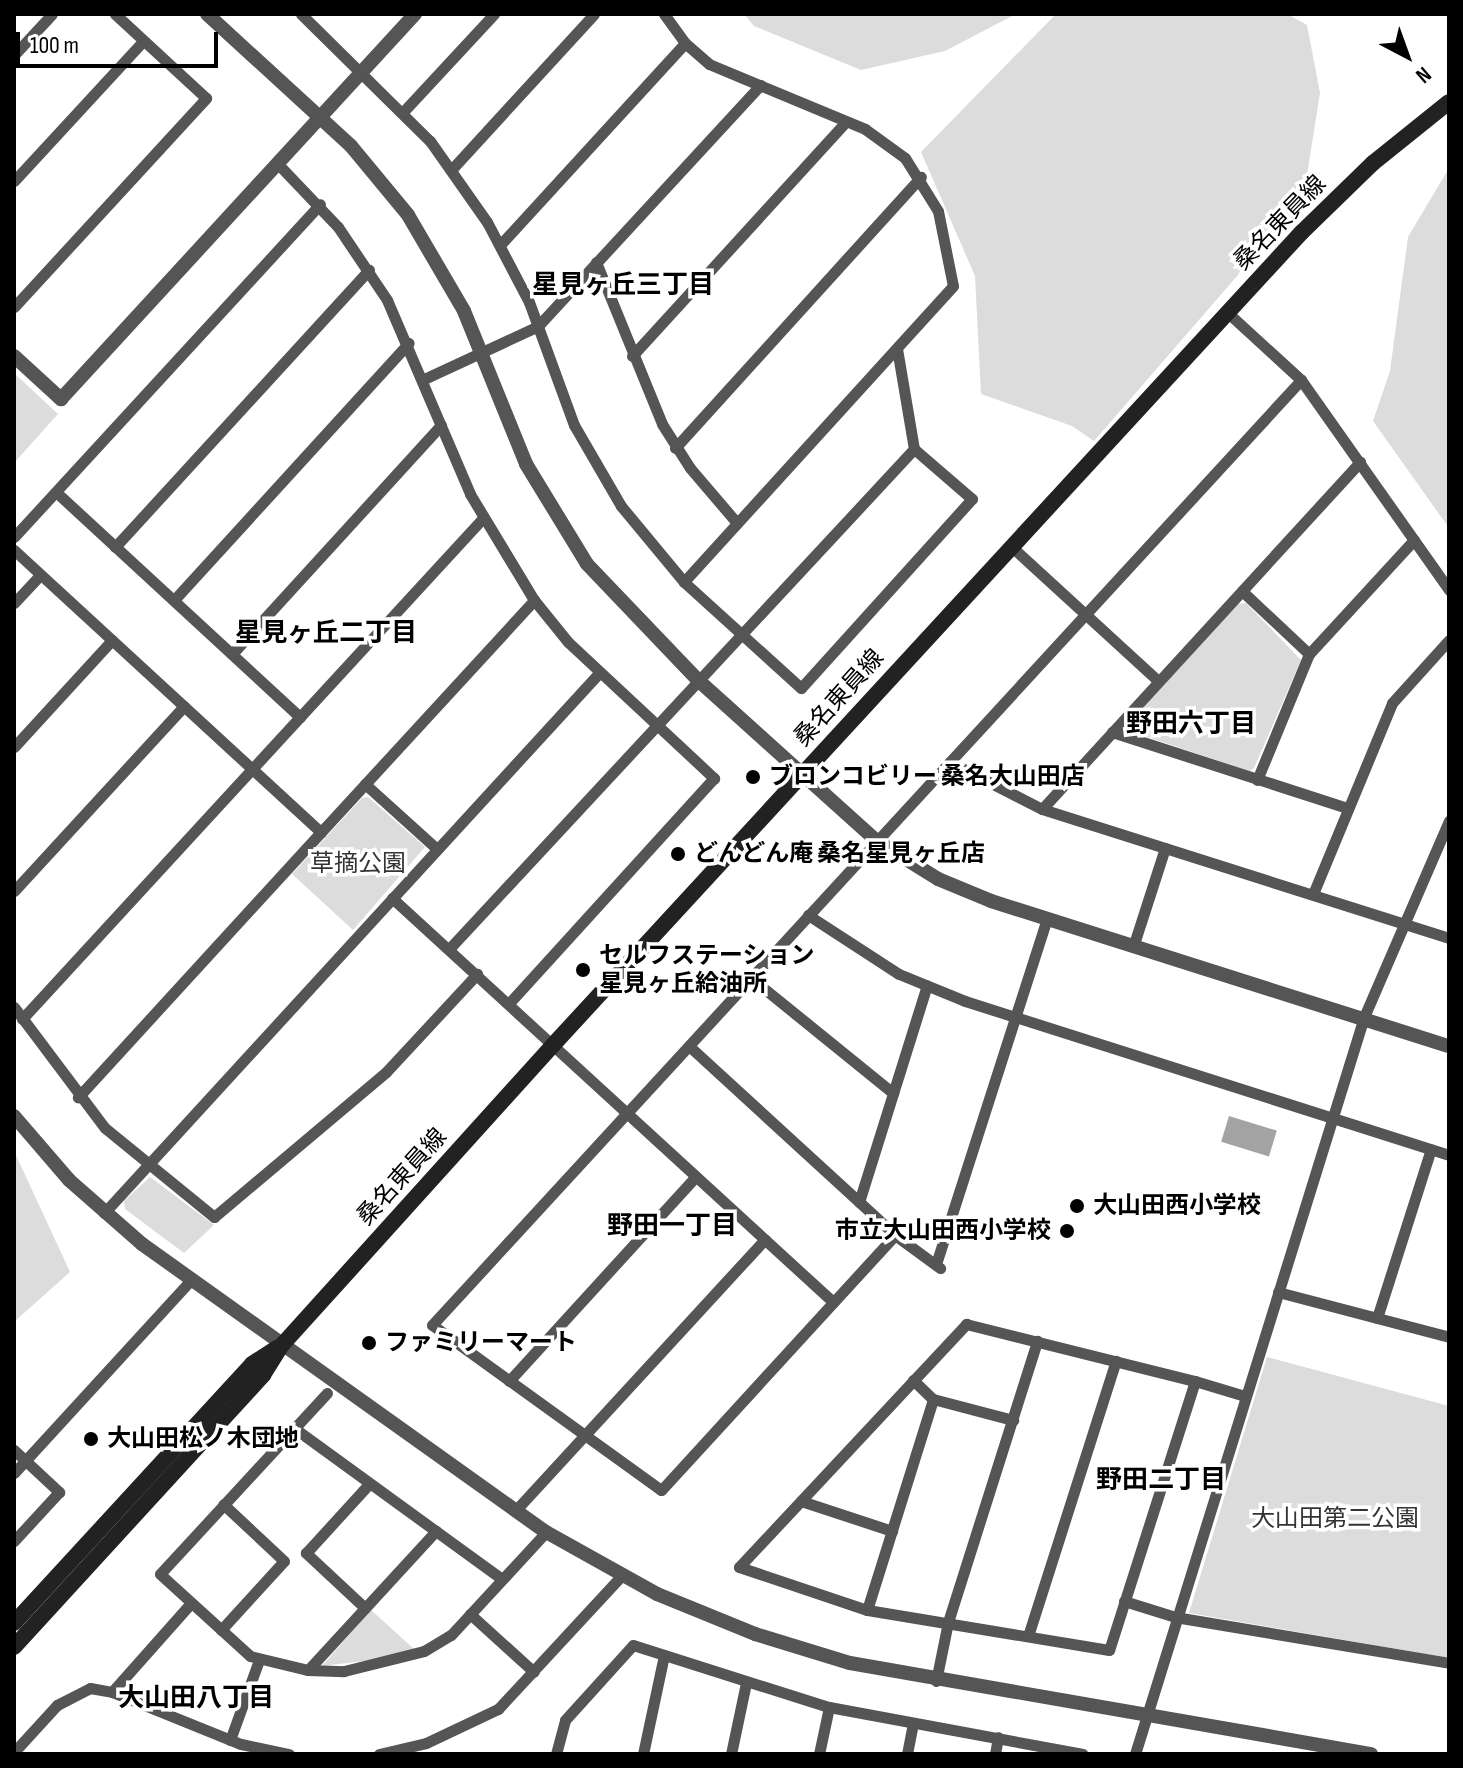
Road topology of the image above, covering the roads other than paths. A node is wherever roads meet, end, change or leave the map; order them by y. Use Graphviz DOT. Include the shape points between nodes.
graph roads {
  1 [pos="52,14"];
  2 [pos="115,14"];
  3 [pos="207,14"];
  4 [pos="301,14"];
  5 [pos="415,14"];
  6 [pos="494,14"];
  7 [pos="594,14"];
  8 [pos="664,14"];
  9 [pos="143,41"];
  10 [pos="685,43"];
  11 [pos="14,55"];
  12 [pos="363,71"];
  13 [pos="760,85"];
  14 [pos="1449,102"];
  15 [pos="403,112"];
  16 [pos="321,117"];
  17 [pos="846,122"];
  18 [pos="278,164"];
  19 [pos="452,169"];
  20 [pos="921,177"];
  21 [pos="14,181"];
  22 [pos="320,204"];
  23 [pos="500,245"];
  24 [pos="596,262"];
  25 [pos="369,270"];
  26 [pos="14,307"];
  27 [pos="1228,313"];
  28 [pos="538,326"];
  29 [pos="409,343"];
  30 [pos="897,349"];
  31 [pos="481,353"];
  32 [pos="14,356"];
  33 [pos="632,356"];
  34 [pos="424,379"];
  35 [pos="1301,380"];
  36 [pos="441,425"];
  37 [pos="675,448"];
  38 [pos="914,449"];
  39 [pos="1360,462"];
  40 [pos="56,492"];
  41 [pos="483,518"];
  42 [pos="737,523"];
  43 [pos="14,537"];
  44 [pos="1414,540"];
  45 [pos="115,547"];
  46 [pos="1012,547"];
  47 [pos="14,550"];
  48 [pos="40,575"];
  49 [pos="684,582"];
  50 [pos="1449,590"];
  51 [pos="1242,591"];
  52 [pos="174,600"];
  53 [pos="534,600"];
  54 [pos="14,603"];
  55 [pos="1085,615"];
  56 [pos="740,633"];
  57 [pos="112,640"];
  58 [pos="1449,640"];
  59 [pos="232,654"];
  60 [pos="1309,654"];
  61 [pos="599,673"];
  62 [pos="699,681"];
  63 [pos="1158,681"];
  64 [pos="184,706"];
  65 [pos="300,717"];
  66 [pos="657,726"];
  67 [pos="1112,732"];
  68 [pos="14,747"];
  69 [pos="950,762"];
  70 [pos="252,769"];
  71 [pos="803,774"];
  72 [pos="1257,780"];
  73 [pos="365,784"];
  74 [pos="1348,808"];
  75 [pos="1042,809"];
  76 [pos="1449,821"];
  77 [pos="321,832"];
  78 [pos="877,841"];
  79 [pos="1165,848"];
  80 [pos="437,849"];
  81 [pos="14,891"];
  82 [pos="1313,894"];
  83 [pos="392,898"];
  84 [pos="808,915"];
  85 [pos="1047,919"];
  86 [pos="1404,924"];
  87 [pos="1449,938"];
  88 [pos="1133,947"];
  89 [pos="449,949"];
  90 [pos="477,974"];
  91 [pos="751,978"];
  92 [pos="927,985"];
  93 [pos="509,1003"];
  94 [pos="14,1007"];
  95 [pos="1364,1017"];
  96 [pos="1015,1018"];
  97 [pos="22,1019"];
  98 [pos="553,1045"];
  99 [pos="689,1046"];
  100 [pos="1449,1046"];
  101 [pos="893,1093"];
  102 [pos="78,1097"];
  103 [pos="628,1113"];
  104 [pos="14,1116"];
  105 [pos="1333,1118"];
  106 [pos="1431,1149"];
  107 [pos="1449,1155"];
  108 [pos="146,1167"];
  109 [pos="696,1176"];
  110 [pos="859,1202"];
  111 [pos="104,1213"];
  112 [pos="895,1235"];
  113 [pos="765,1239"];
  114 [pos="192,1279"];
  115 [pos="1278,1292"];
  116 [pos="833,1302"];
  117 [pos="1377,1318"];
  118 [pos="1449,1337"];
  119 [pos="1037,1341"];
  120 [pos="282,1345"];
  121 [pos="1116,1361"];
  122 [pos="913,1380"];
  123 [pos="509,1381"];
  124 [pos="1195,1381"];
  125 [pos="327,1393"];
  126 [pos="1245,1396"];
  127 [pos="933,1399"];
  128 [pos="1013,1420"];
  129 [pos="294,1428"];
  130 [pos="585,1435"];
  131 [pos="14,1450"];
  132 [pos="25,1460"];
  133 [pos="14,1473"];
  134 [pos="369,1484"];
  135 [pos="801,1501"];
  136 [pos="223,1504"];
  137 [pos="515,1511"];
  138 [pos="436,1531"];
  139 [pos="892,1531"];
  140 [pos="546,1532"];
  141 [pos="14,1541"];
  142 [pos="621,1576"];
  143 [pos="502,1579"];
  144 [pos="1124,1601"];
  145 [pos="191,1603"];
  146 [pos="365,1608"];
  147 [pos="867,1610"];
  148 [pos="470,1614"];
  149 [pos="1175,1617"];
  150 [pos="948,1622"];
  151 [pos="14,1623"];
  152 [pos="221,1630"];
  153 [pos="1028,1636"];
  154 [pos="14,1647"];
  155 [pos="664,1655"];
  156 [pos="259,1660"];
  157 [pos="1449,1663"];
  158 [pos="308,1670"];
  159 [pos="534,1672"];
  160 [pos="936,1681"];
  161 [pos="746,1683"];
  162 [pos="112,1692"];
  163 [pos="829,1707"];
  164 [pos="1143,1715"];
  165 [pos="913,1724"];
  166 [pos="998,1737"];
  167 [pos="230,1740"];
  168 [pos="14,1752"];
  169 [pos="289,1754"];
  170 [pos="379,1754"];
  171 [pos="556,1754"];
  172 [pos="643,1754"];
  173 [pos="731,1754"];
  174 [pos="819,1754"];
  175 [pos="907,1754"];
  176 [pos="995,1754"];
  177 [pos="1083,1754"];
  178 [pos="1135,1754"];
  179 [pos="1371,1754"];
  1 -- 11 [label="street"];
  2 -- 9 [label="street"];
  3 -- 16 [label="street"];
  4 -- 12 [label="street"];
  5 -- 12 [label="street"];
  6 -- 15 [label="street"];
  7 -- 19 [label="street"];
  8 -- 10 [label="street"];
  9 -- 21 [label="street"];
  9 -- 26 [label="street" via="206,98"];
  10 -- 13 [label="street" via="709,64"];
  10 -- 23 [label="street"];
  12 -- 15 [label="street"];
  12 -- 16 [label="street"];
  13 -- 17 [label="street"];
  13 -- 24 [label="street"];
  14 -- 27 [label="main road, 桑名東員線" via="1373,163"];
  15 -- 19 [label="street"];
  16 -- 18 [label="street"];
  16 -- 31 [label="street" via="408,215 458,299"];
  17 -- 20 [label="street" via="891,147"];
  17 -- 33 [label="street"];
  18 -- 22 [label="street"];
  18 -- 32 [label="street" via="61,399"];
  19 -- 23 [label="street"];
  20 -- 30 [label="street" via="944,228 953,286"];
  20 -- 37 [label="street"];
  22 -- 25 [label="street"];
  22 -- 40 [label="street"];
  23 -- 28 [label="street"];
  24 -- 28 [label="street"];
  24 -- 33 [label="street"];
  25 -- 29 [label="street"];
  25 -- 45 [label="street"];
  27 -- 35 [label="street"];
  27 -- 46 [label="main road, 桑名東員線"];
  28 -- 31 [label="street"];
  28 -- 49 [label="street" via="565,405 596,466 630,518"];
  29 -- 34 [label="street"];
  29 -- 52 [label="street"];
  30 -- 38 [label="street"];
  30 -- 42 [label="street"];
  31 -- 34 [label="street"];
  31 -- 62 [label="street" via="526,464 562,527 616,599"];
  33 -- 37 [label="street"];
  34 -- 36 [label="street"];
  35 -- 39 [label="street"];
  35 -- 55 [label="street"];
  36 -- 41 [label="street"];
  36 -- 59 [label="street"];
  37 -- 42 [label="street"];
  38 -- 56 [label="street"];
  38 -- 56 [label="street" via="972,499 801,688"];
  39 -- 44 [label="street"];
  39 -- 51 [label="street"];
  40 -- 43 [label="street"];
  40 -- 45 [label="street"];
  41 -- 53 [label="street"];
  41 -- 65 [label="street"];
  42 -- 49 [label="street"];
  44 -- 50 [label="street"];
  44 -- 60 [label="street"];
  45 -- 52 [label="street"];
  46 -- 55 [label="street"];
  46 -- 71 [label="main road, 桑名東員線"];
  47 -- 48 [label="street"];
  48 -- 54 [label="street"];
  48 -- 57 [label="street"];
  49 -- 56 [label="street"];
  51 -- 60 [label="street"];
  51 -- 63 [label="street"];
  52 -- 59 [label="street"];
  53 -- 61 [label="street"];
  53 -- 73 [label="street"];
  55 -- 63 [label="street"];
  55 -- 69 [label="street"];
  56 -- 62 [label="street"];
  57 -- 64 [label="street"];
  57 -- 68 [label="street"];
  58 -- 74 [label="street" via="1392,703"];
  59 -- 65 [label="street"];
  60 -- 72 [label="street"];
  61 -- 66 [label="street"];
  61 -- 80 [label="street"];
  62 -- 66 [label="street"];
  62 -- 71 [label="street"];
  63 -- 67 [label="street"];
  64 -- 70 [label="street"];
  64 -- 81 [label="street"];
  65 -- 70 [label="street"];
  66 -- 89 [label="street"];
  66 -- 93 [label="street" via="714,778"];
  67 -- 72 [label="street"];
  67 -- 75 [label="street"];
  69 -- 75 [label="street"];
  69 -- 78 [label="street"];
  70 -- 77 [label="street"];
  70 -- 97 [label="street"];
  71 -- 78 [label="street"];
  71 -- 98 [label="main road, 桑名東員線"];
  72 -- 74 [label="street"];
  73 -- 77 [label="street"];
  73 -- 80 [label="street"];
  74 -- 82 [label="street"];
  75 -- 79 [label="street"];
  76 -- 86 [label="street"];
  77 -- 102 [label="street"];
  78 -- 84 [label="street"];
  78 -- 85 [label="street" via="938,879"];
  79 -- 82 [label="street"];
  79 -- 88 [label="street"];
  80 -- 83 [label="street"];
  82 -- 86 [label="street"];
  83 -- 89 [label="street"];
  83 -- 108 [label="street"];
  84 -- 91 [label="street"];
  84 -- 92 [label="street" via="899,974"];
  85 -- 88 [label="street"];
  85 -- 96 [label="street"];
  86 -- 87 [label="street"];
  86 -- 95 [label="street"];
  88 -- 95 [label="street"];
  89 -- 90 [label="street"];
  90 -- 93 [label="street"];
  90 -- 108 [label="street" via="386,1072 214,1217"];
  91 -- 99 [label="street"];
  91 -- 101 [label="street"];
  92 -- 96 [label="street"];
  92 -- 101 [label="street"];
  93 -- 98 [label="street"];
  94 -- 97 [label="street"];
  95 -- 100 [label="street"];
  95 -- 105 [label="street"];
  96 -- 105 [label="street"];
  96 -- 112 [label="street" via="938,1266"];
  97 -- 102 [label="street"];
  98 -- 103 [label="street"];
  98 -- 120 [label="main road, 桑名東員線"];
  99 -- 103 [label="street"];
  99 -- 110 [label="street"];
  101 -- 110 [label="street"];
  102 -- 108 [label="street"];
  103 -- 109 [label="street"];
  103 -- 123 [label="street" via="432,1325"];
  104 -- 111 [label="street"];
  105 -- 106 [label="street"];
  105 -- 115 [label="street"];
  106 -- 107 [label="street"];
  106 -- 117 [label="street"];
  108 -- 111 [label="street"];
  109 -- 113 [label="street"];
  109 -- 123 [label="street"];
  110 -- 112 [label="street"];
  111 -- 114 [label="street"];
  112 -- 116 [label="street"];
  113 -- 116 [label="street"];
  113 -- 130 [label="street"];
  114 -- 120 [label="street"];
  114 -- 132 [label="street"];
  115 -- 117 [label="street"];
  115 -- 126 [label="street"];
  116 -- 130 [label="street" via="661,1490"];
  117 -- 118 [label="street"];
  119 -- 121 [label="street"];
  119 -- 122 [label="street" via="966,1324"];
  119 -- 128 [label="street"];
  120 -- 137 [label="street"];
  120 -- 151 [label="main road, 桑名東員線" via="252,1364"];
  120 -- 154 [label="main road, 桑名東員線" via="263,1375"];
  121 -- 124 [label="street"];
  121 -- 153 [label="street"];
  122 -- 127 [label="street"];
  122 -- 135 [label="street"];
  123 -- 130 [label="street"];
  124 -- 126 [label="street"];
  124 -- 144 [label="street"];
  125 -- 129 [label="street"];
  126 -- 149 [label="street"];
  127 -- 128 [label="street"];
  127 -- 139 [label="street"];
  128 -- 150 [label="street"];
  129 -- 134 [label="street"];
  129 -- 136 [label="street"];
  130 -- 137 [label="street"];
  131 -- 132 [label="street"];
  132 -- 133 [label="street"];
  132 -- 141 [label="street" via="59,1492"];
  134 -- 138 [label="street"];
  134 -- 146 [label="street" via="306,1553"];
  135 -- 139 [label="street"];
  135 -- 147 [label="street" via="739,1567"];
  136 -- 145 [label="street" via="160,1574"];
  136 -- 152 [label="street" via="284,1561"];
  137 -- 140 [label="street"];
  138 -- 143 [label="street"];
  138 -- 146 [label="street"];
  139 -- 147 [label="street"];
  140 -- 142 [label="street"];
  140 -- 143 [label="street"];
  142 -- 159 [label="street"];
  142 -- 160 [label="street" via="755,1634 850,1663"];
  143 -- 148 [label="street"];
  144 -- 149 [label="street"];
  144 -- 153 [label="street" via="1109,1650"];
  145 -- 152 [label="street"];
  145 -- 162 [label="street"];
  146 -- 158 [label="street"];
  147 -- 150 [label="street"];
  148 -- 158 [label="street" via="443,1641 406,1658 357,1670"];
  148 -- 159 [label="street"];
  149 -- 157 [label="street"];
  149 -- 164 [label="street"];
  150 -- 153 [label="street"];
  150 -- 160 [label="street"];
  152 -- 156 [label="street"];
  155 -- 161 [label="street"];
  155 -- 171 [label="street" via="633,1645 565,1720"];
  155 -- 172 [label="street"];
  156 -- 158 [label="street"];
  156 -- 167 [label="street"];
  159 -- 170 [label="street" via="506,1702 477,1722"];
  160 -- 164 [label="street"];
  161 -- 163 [label="street"];
  161 -- 173 [label="street"];
  162 -- 167 [label="street"];
  162 -- 168 [label="street" via="90,1688 66,1697"];
  163 -- 165 [label="street"];
  163 -- 174 [label="street"];
  164 -- 178 [label="street"];
  164 -- 179 [label="street"];
  165 -- 166 [label="street"];
  165 -- 175 [label="street"];
  166 -- 176 [label="street"];
  166 -- 177 [label="street"];
  167 -- 169 [label="street"];
}
